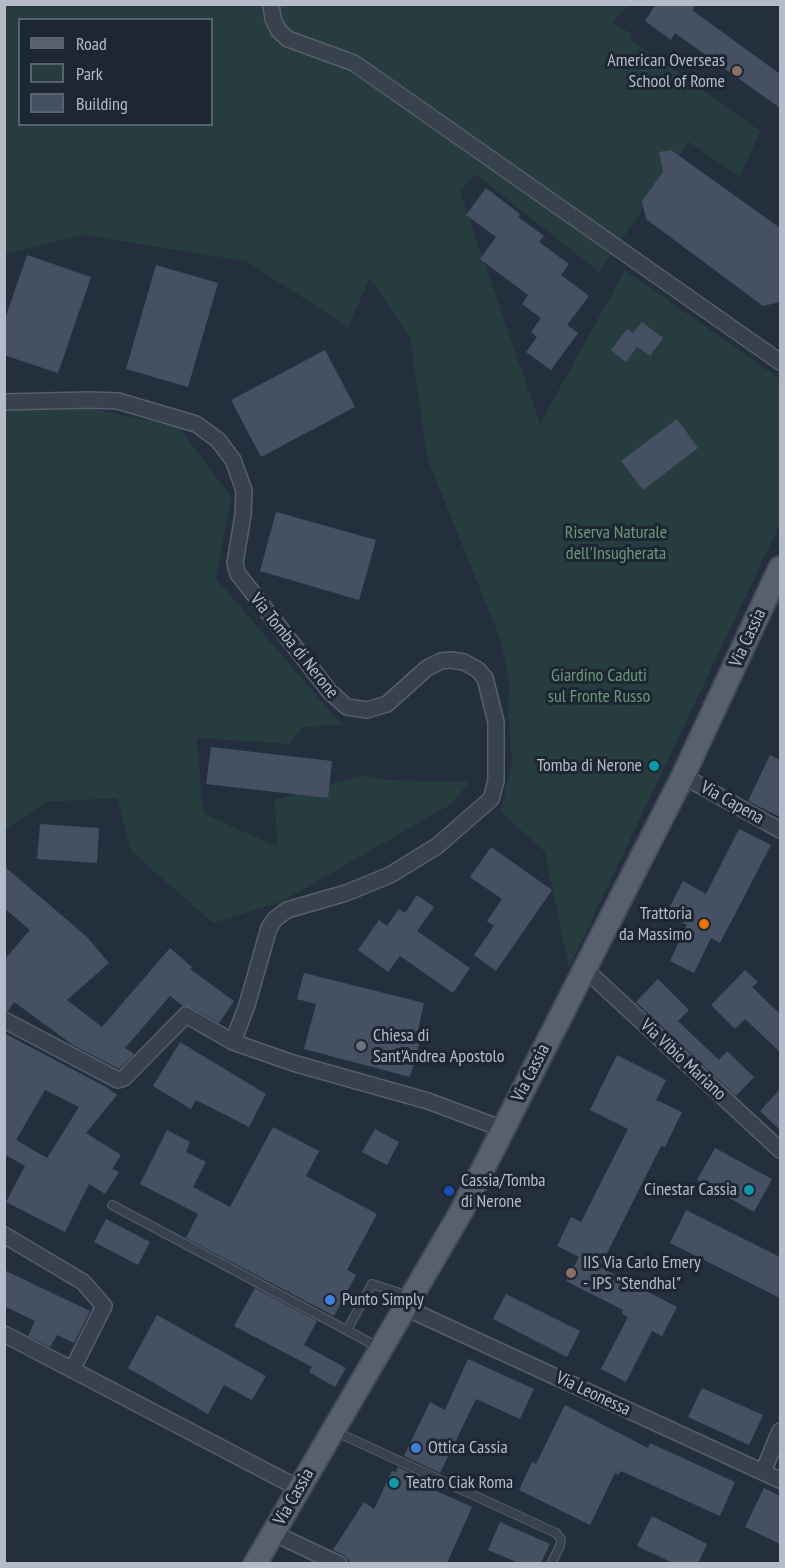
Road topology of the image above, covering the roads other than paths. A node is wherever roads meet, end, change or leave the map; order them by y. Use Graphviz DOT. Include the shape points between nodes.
graph roads {
  1 [pos="271,4"];
  2 [pos="780,362"];
  3 [pos="4,402"];
  4 [pos="780,568"];
  5 [pos="683,776"];
  6 [pos="780,830"];
  7 [pos="585,969"];
  8 [pos="4,1020"];
  9 [pos="233,1042"];
  10 [pos="502,1129"];
  11 [pos="780,1150"];
  12 [pos="112,1205"];
  13 [pos="4,1235"];
  14 [pos="409,1302"];
  15 [pos="347,1330"];
  16 [pos="4,1334"];
  17 [pos="381,1349"];
  18 [pos="72,1370"];
  19 [pos="333,1431"];
  20 [pos="780,1431"];
  21 [pos="764,1472"];
  22 [pos="780,1480"];
  23 [pos="300,1489"];
  24 [pos="273,1533"];
  25 [pos="255,1563"];
  26 [pos="339,1563"];
  27 [pos="551,1563"];
  1 -- 2 [label="street" via="273,20 288,39 354,63"];
  3 -- 9 [label="street, Via Tomba di Nerone" via="118,401 196,424 218,440 233,460 244,490 235,563 238,574 330,692 347,707 367,710 387,704 427,668 441,661 469,664 478,669 487,683 497,729 496,781 491,799 437,846 390,875 287,910 275,919"];
  4 -- 5 [label="main road, Via Cassia"];
  5 -- 6 [label="street, Via Capena"];
  5 -- 7 [label="main road, Via Cassia"];
  7 -- 10 [label="main road, Via Cassia"];
  7 -- 11 [label="street, Via Vibio Mariano"];
  8 -- 9 [label="street" via="118,1080 186,1015"];
  9 -- 10 [label="street" via="428,1101"];
  10 -- 14 [label="main road, Via Cassia" via="461,1212"];
  12 -- 15 [label="lane"];
  13 -- 18 [label="street" via="83,1282 104,1306"];
  14 -- 15 [label="lane" via="372,1284"];
  14 -- 17 [label="main road, Via Cassia"];
  14 -- 21 [label="street, Via Leonessa"];
  15 -- 17 [label="lane"];
  16 -- 18 [label="street"];
  17 -- 19 [label="main road, Via Cassia"];
  18 -- 23 [label="street"];
  19 -- 23 [label="main road, Via Cassia"];
  19 -- 27 [label="lane" via="556,1533 561,1539 560,1546"];
  20 -- 21 [label="street"];
  21 -- 22 [label="street, Via Leonessa"];
  23 -- 24 [label="main road, Via Cassia"];
  24 -- 25 [label="main road, Via Cassia"];
  24 -- 26 [label="street"];
}
